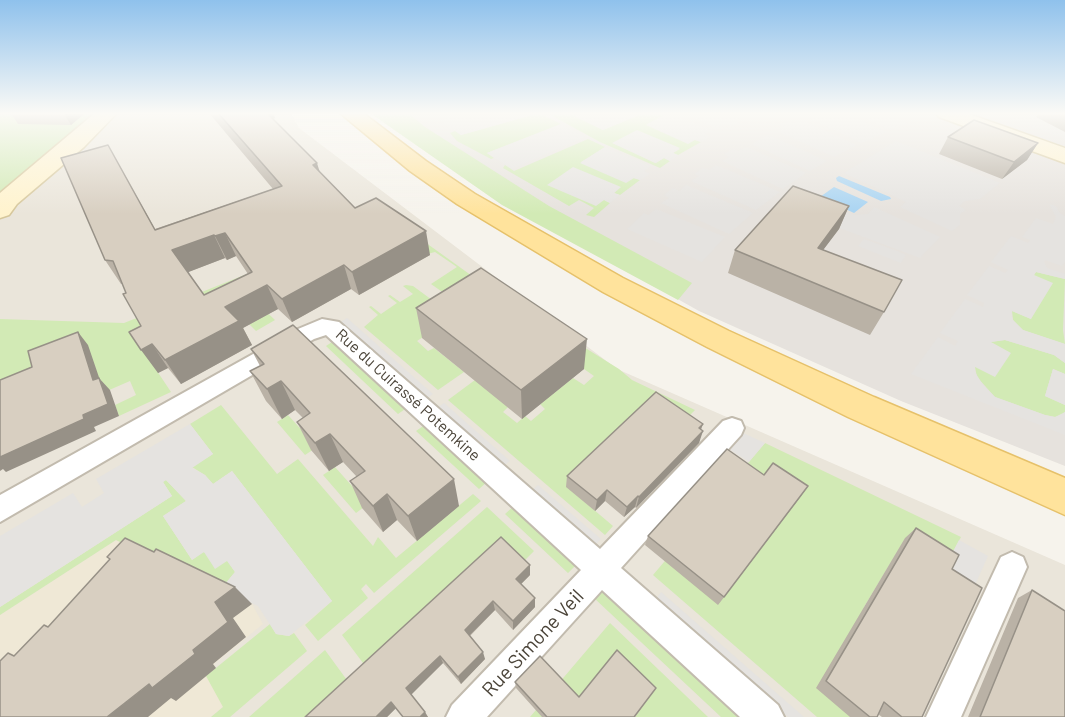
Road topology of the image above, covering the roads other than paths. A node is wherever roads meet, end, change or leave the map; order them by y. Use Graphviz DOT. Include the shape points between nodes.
graph roads {
  1 [pos="69,146"];
  2 [pos="392,146"];
  3 [pos="1039,146"];
  4 [pos="1065,156"];
  5 [pos="0,210"];
  6 [pos="732,428"];
  7 [pos="1065,497"];
  8 [pos="0,509"];
  9 [pos="1012,567"];
  10 [pos="603,570"];
  11 [pos="464,717"];
  12 [pos="766,717"];
  13 [pos="943,717"];
  1 -- 5 [label="street"];
  2 -- 7 [label="main road" via="466,199 613,285 861,407"];
  3 -- 4 [label="street"];
  6 -- 10 [label="street, Rue Simone Veil"];
  8 -- 10 [label="street, Rue du Cuirassé Potemkine" via="306,334 329,326"];
  9 -- 13 [label="street"];
  10 -- 11 [label="street, Rue Simone Veil"];
  10 -- 12 [label="street, Rue du Cuirassé Potemkine"];
}
